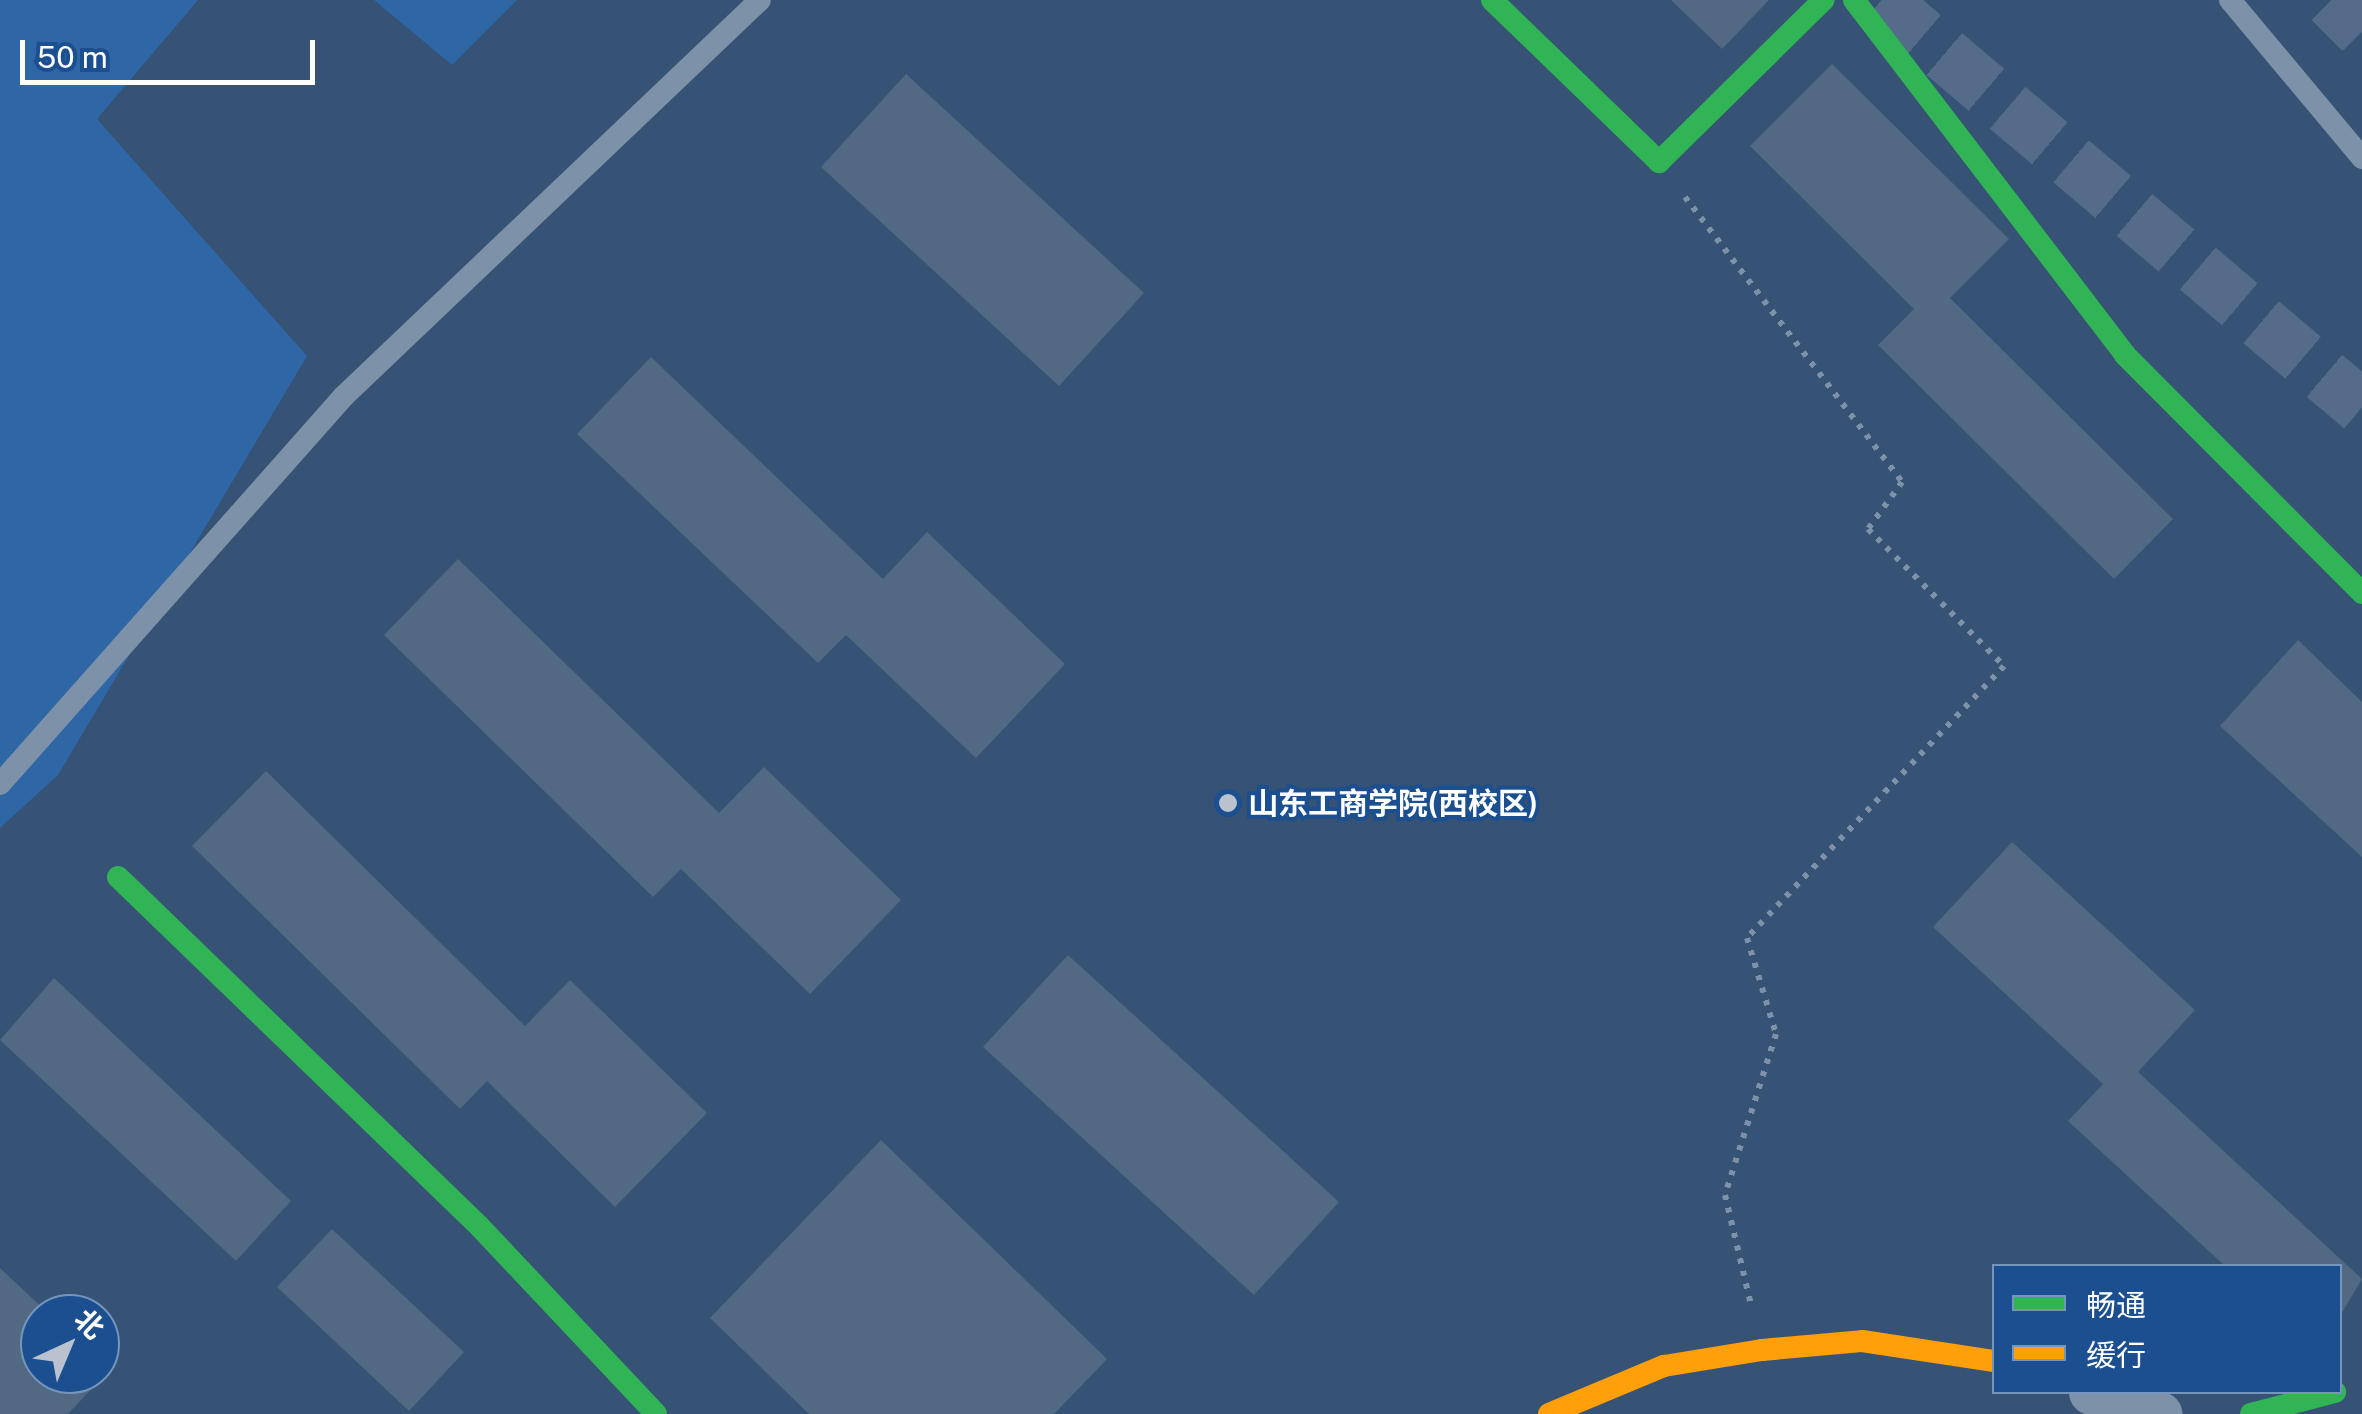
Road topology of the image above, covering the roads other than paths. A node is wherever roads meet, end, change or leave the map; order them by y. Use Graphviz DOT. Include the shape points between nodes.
graph roads {
  1 [pos="760,0"];
  2 [pos="1492,0"];
  3 [pos="1823,0"];
  4 [pos="1854,0"];
  5 [pos="2230,0"];
  6 [pos="2362,158"];
  7 [pos="2362,593"];
  8 [pos="0,784"];
  9 [pos="118,877"];
  10 [pos="1992,1362"];
  11 [pos="2098,1394"];
  12 [pos="2323,1394"];
  13 [pos="656,1414"];
  14 [pos="1549,1414"];
  15 [pos="2160,1414"];
  16 [pos="2251,1414"];
  1 -- 8 [label="lane" via="331,409"];
  2 -- 3 [label="street" via="1659,162"];
  4 -- 7 [label="street" via="2125,355"];
  5 -- 6 [label="lane"];
  9 -- 13 [label="street" via="479,1226"];
  10 -- 14 [label="street" via="1862,1341 1762,1350 1664,1366"];
  11 -- 15 [label="street"];
  12 -- 16 [label="street"];
}
